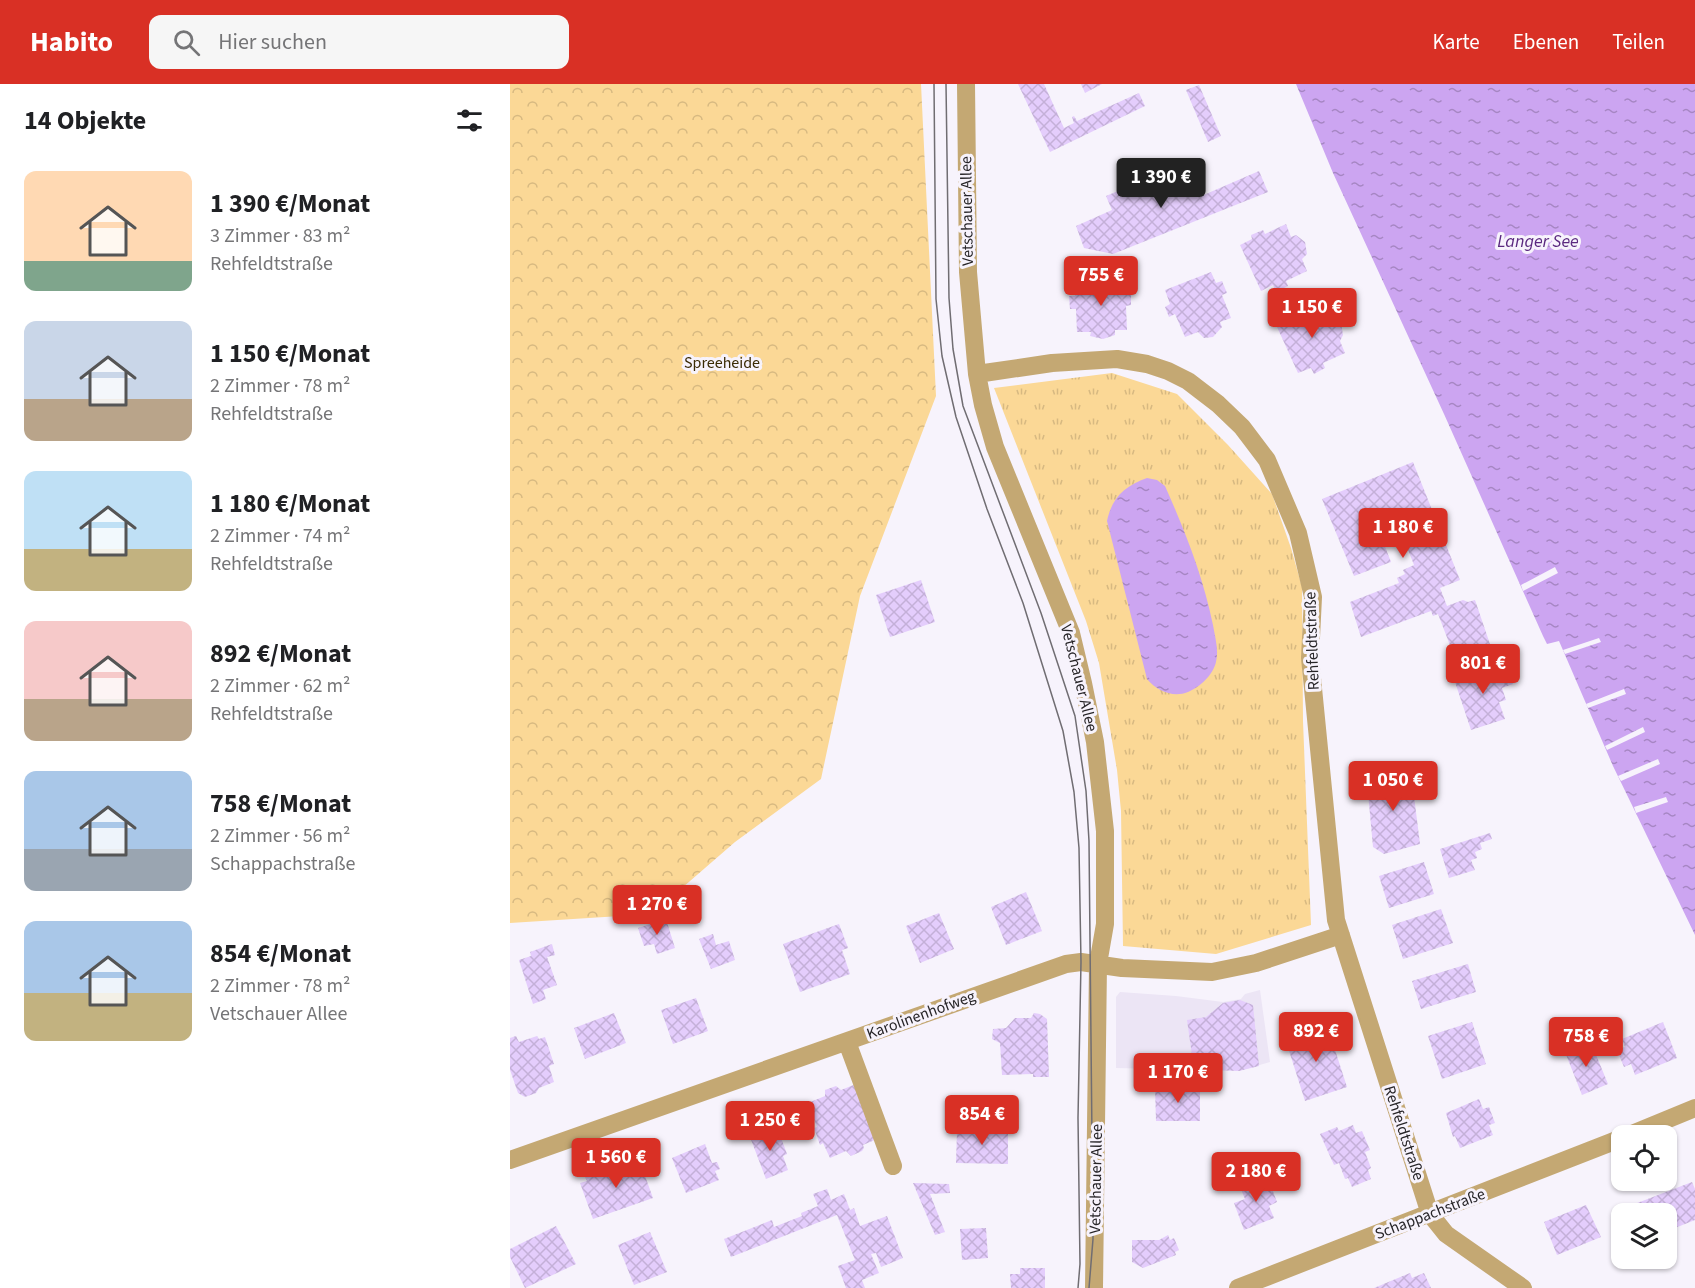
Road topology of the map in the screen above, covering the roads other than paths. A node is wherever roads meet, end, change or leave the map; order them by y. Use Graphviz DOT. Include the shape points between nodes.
graph roads {
  1 [pos="966,84"];
  2 [pos="977,374"];
  3 [pos="1341,935"];
  4 [pos="1098,964"];
  5 [pos="847,1042"];
  6 [pos="1695,1108"];
  7 [pos="1654,1125"];
  8 [pos="1611,1142"];
  9 [pos="510,1160"];
  10 [pos="893,1166"];
  11 [pos="1430,1214"];
  12 [pos="1094,1288"];
  13 [pos="1238,1288"];
  14 [pos="1523,1288"];
  1 -- 2 [label="street, Vetschauer Allee" via="968,272"];
  2 -- 3 [label="street, Rehfeldtstraße" via="1117,359 1147,364 1188,381 1270,448 1298,533 1313,597 1310,658 1335,911"];
  2 -- 4 [label="street, Vetschauer Allee" via="995,447 1071,633 1083,683 1095,742 1105,831 1106,924"];
  3 -- 4 [label="street, Karolinenhofweg" via="1256,963 1212,972"];
  3 -- 11 [label="street, Rehfeldtstraße"];
  4 -- 5 [label="street, Karolinenhofweg" via="1066,963"];
  4 -- 12 [label="street, Vetschauer Allee"];
  5 -- 9 [label="street, Karolinenhofweg"];
  5 -- 10 [label="street"];
  6 -- 7 [label="street"];
  8 -- 11 [label="street, Schappachstraße"];
  11 -- 13 [label="street, Schappachstraße"];
  11 -- 14 [label="street" via="1446,1234"];
}
